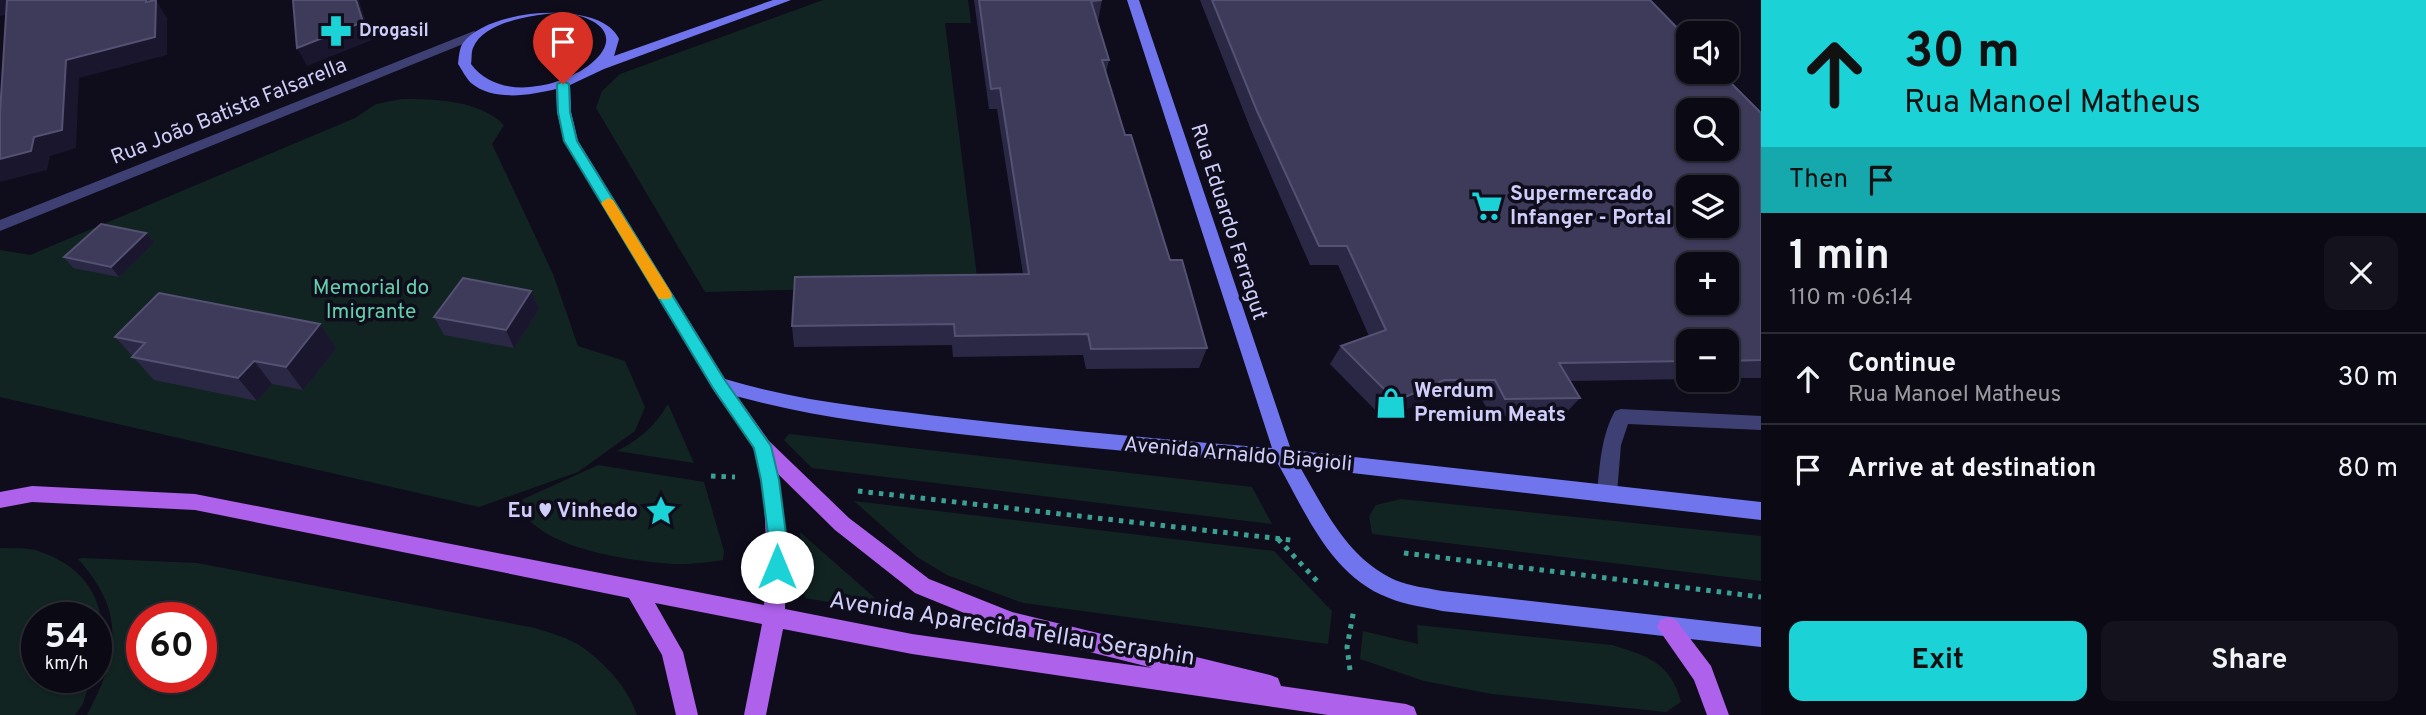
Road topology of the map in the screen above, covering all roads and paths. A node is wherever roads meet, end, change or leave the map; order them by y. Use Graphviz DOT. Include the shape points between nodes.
graph roads {
  1 [pos="518,0"];
  2 [pos="583,0"];
  3 [pos="785,0"];
  4 [pos="1133,0"];
  5 [pos="562,8"];
  6 [pos="532,10"];
  7 [pos="474,35"];
  8 [pos="599,66"];
  9 [pos="563,84"];
  10 [pos="0,226"];
  11 [pos="719,384"];
  12 [pos="1761,423"];
  13 [pos="762,446"];
  14 [pos="1284,457"];
  15 [pos="711,475"];
  16 [pos="770,480"];
  17 [pos="802,484"];
  18 [pos="1607,493"];
  19 [pos="0,500"];
  20 [pos="1761,511"];
  21 [pos="1277,538"];
  22 [pos="1335,545"];
  23 [pos="1326,587"];
  24 [pos="636,590"];
  25 [pos="1761,597"];
  26 [pos="1345,601"];
  27 [pos="774,617"];
  28 [pos="1668,627"];
  29 [pos="1761,637"];
  30 [pos="1354,709"];
  31 [pos="687,715"];
  32 [pos="755,715"];
  33 [pos="1406,715"];
  34 [pos="1718,715"];
  1 -- 6 [label="main road"];
  2 -- 5 [label="main road"];
  3 -- 8 [label="main road"];
  4 -- 14 [label="main road, Rua Eduardo Ferragut"];
  5 -- 6 [label="main road"];
  5 -- 8 [label="main road" via="583,11 610,28 614,40"];
  6 -- 7 [label="main road" via="489,24"];
  7 -- 9 [label="main road" via="462,58 464,69 479,82 524,91"];
  7 -- 10 [label="street, Rua João Batista Falsarella"];
  8 -- 9 [label="main road"];
  9 -- 11 [label="main road" via="571,141"];
  11 -- 13 [label="main road"];
  11 -- 14 [label="main road, Avenida Arnaldo Biagioli" via="827,411 1106,443"];
  12 -- 18 [label="street" via="1620,416"];
  13 -- 16 [label="main road"];
  13 -- 17 [label="main road"];
  14 -- 18 [label="main road, Avenida Arnaldo Biagioli"];
  14 -- 22 [label="main road, Rua Eduardo Ferragut"];
  15 -- 16 [label="path"];
  16 -- 27 [label="main road" via="778,542"];
  17 -- 21 [label="path"];
  17 -- 30 [label="main road" via="842,524 922,586 1012,622"];
  18 -- 20 [label="main road, Avenida Arnaldo Biagioli"];
  19 -- 24 [label="main road, Avenida Aparecida Tellau Seraphin" via="32,494 195,502"];
  21 -- 22 [label="path"];
  21 -- 23 [label="path" via="1307,573"];
  22 -- 25 [label="path"];
  22 -- 28 [label="main road, Rua Eduardo Ferragut" via="1363,573 1393,590 1442,601"];
  24 -- 27 [label="main road, Avenida Aparecida Tellau Seraphin"];
  24 -- 31 [label="main road" via="672,652"];
  26 -- 30 [label="path" via="1354,608 1347,647"];
  27 -- 30 [label="main road, Avenida Aparecida Tellau Seraphin" via="912,645"];
  27 -- 32 [label="main road" via="766,677"];
  28 -- 29 [label="main road"];
  28 -- 34 [label="main road" via="1703,674"];
  30 -- 33 [label="main road, Avenida Aparecida Tellau Seraphin"];
}
